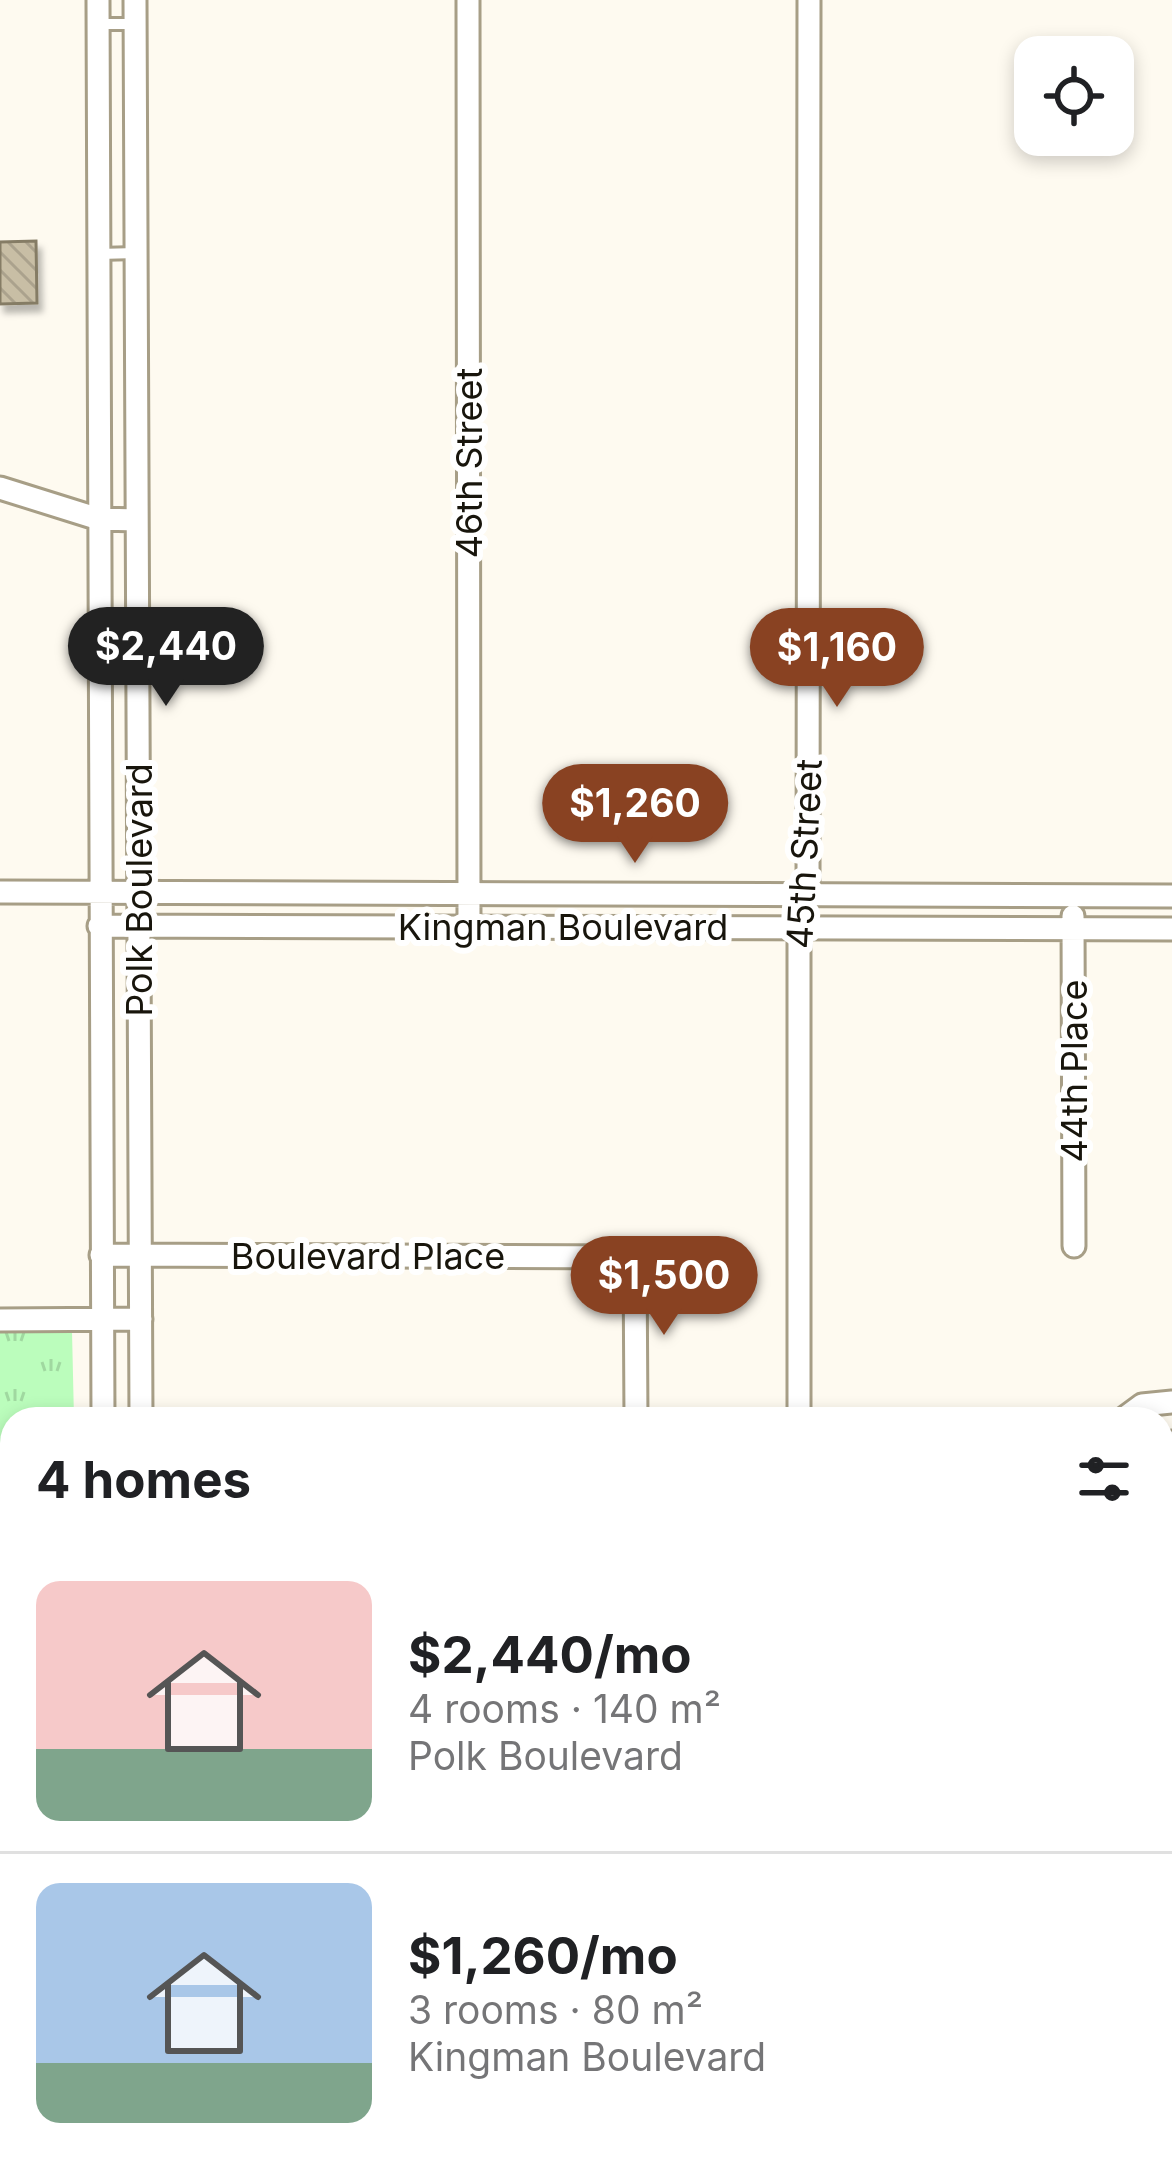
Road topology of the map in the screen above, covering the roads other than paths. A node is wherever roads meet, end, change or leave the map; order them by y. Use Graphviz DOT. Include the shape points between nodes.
graph roads {
  1 [pos="98,0"];
  2 [pos="135,0"];
  3 [pos="468,0"];
  4 [pos="809,0"];
  5 [pos="98,24"];
  6 [pos="135,24"];
  7 [pos="99,254"];
  8 [pos="136,254"];
  9 [pos="0,488"];
  10 [pos="99,519"];
  11 [pos="137,520"];
  12 [pos="0,892"];
  13 [pos="99,893"];
  14 [pos="139,893"];
  15 [pos="470,894"];
  16 [pos="808,895"];
  17 [pos="1073,896"];
  18 [pos="1172,896"];
  19 [pos="99,926"];
  20 [pos="139,926"];
  21 [pos="470,927"];
  22 [pos="799,928"];
  23 [pos="1073,929"];
  24 [pos="1172,929"];
  25 [pos="1074,1246"];
  26 [pos="101,1255"];
  27 [pos="140,1255"];
  28 [pos="102,1319"];
  29 [pos="141,1319"];
  30 [pos="0,1321"];
  31 [pos="1172,1402"];
  32 [pos="103,1407"];
  33 [pos="141,1407"];
  34 [pos="636,1407"];
  35 [pos="800,1407"];
  36 [pos="1139,1407"];
  1 -- 5 [label="street, Polk Boulevard"];
  2 -- 6 [label="street, Polk Boulevard"];
  3 -- 15 [label="street, 46th Street"];
  4 -- 16 [label="street, 45th Street"];
  5 -- 6 [label="lane"];
  5 -- 7 [label="street, Polk Boulevard"];
  6 -- 8 [label="street, Polk Boulevard"];
  7 -- 8 [label="lane"];
  7 -- 10 [label="street, Polk Boulevard"];
  8 -- 11 [label="street, Polk Boulevard"];
  9 -- 10 [label="street"];
  10 -- 11 [label="street"];
  10 -- 13 [label="street, Polk Boulevard"];
  11 -- 14 [label="street, Polk Boulevard"];
  12 -- 13 [label="street, Kingman Boulevard"];
  13 -- 14 [label="street, Kingman Boulevard"];
  13 -- 19 [label="street, Polk Boulevard"];
  14 -- 15 [label="street, Kingman Boulevard"];
  14 -- 20 [label="street, Polk Boulevard"];
  15 -- 16 [label="street, Kingman Boulevard"];
  15 -- 21 [label="street, 46th Street"];
  16 -- 17 [label="street, Kingman Boulevard"];
  16 -- 22 [label="street, 45th Street"];
  17 -- 18 [label="street, Kingman Boulevard"];
  17 -- 23 [label="street, 44th Place"];
  19 -- 20 [label="street, Kingman Boulevard"];
  19 -- 26 [label="street, Polk Boulevard"];
  20 -- 21 [label="street, Kingman Boulevard"];
  20 -- 27 [label="street, Polk Boulevard"];
  21 -- 22 [label="street, Kingman Boulevard"];
  22 -- 23 [label="street, Kingman Boulevard"];
  22 -- 35 [label="street, 45th Street"];
  23 -- 24 [label="street, Kingman Boulevard"];
  23 -- 25 [label="street, 44th Place"];
  26 -- 27 [label="street, Boulevard Place"];
  26 -- 28 [label="street, Polk Boulevard"];
  27 -- 29 [label="street, Polk Boulevard"];
  27 -- 34 [label="street, Boulevard Place" via="635,1256"];
  28 -- 29 [label="street"];
  28 -- 30 [label="street"];
  28 -- 32 [label="street, Polk Boulevard"];
  29 -- 33 [label="street, Polk Boulevard"];
  31 -- 36 [label="street"];
}
